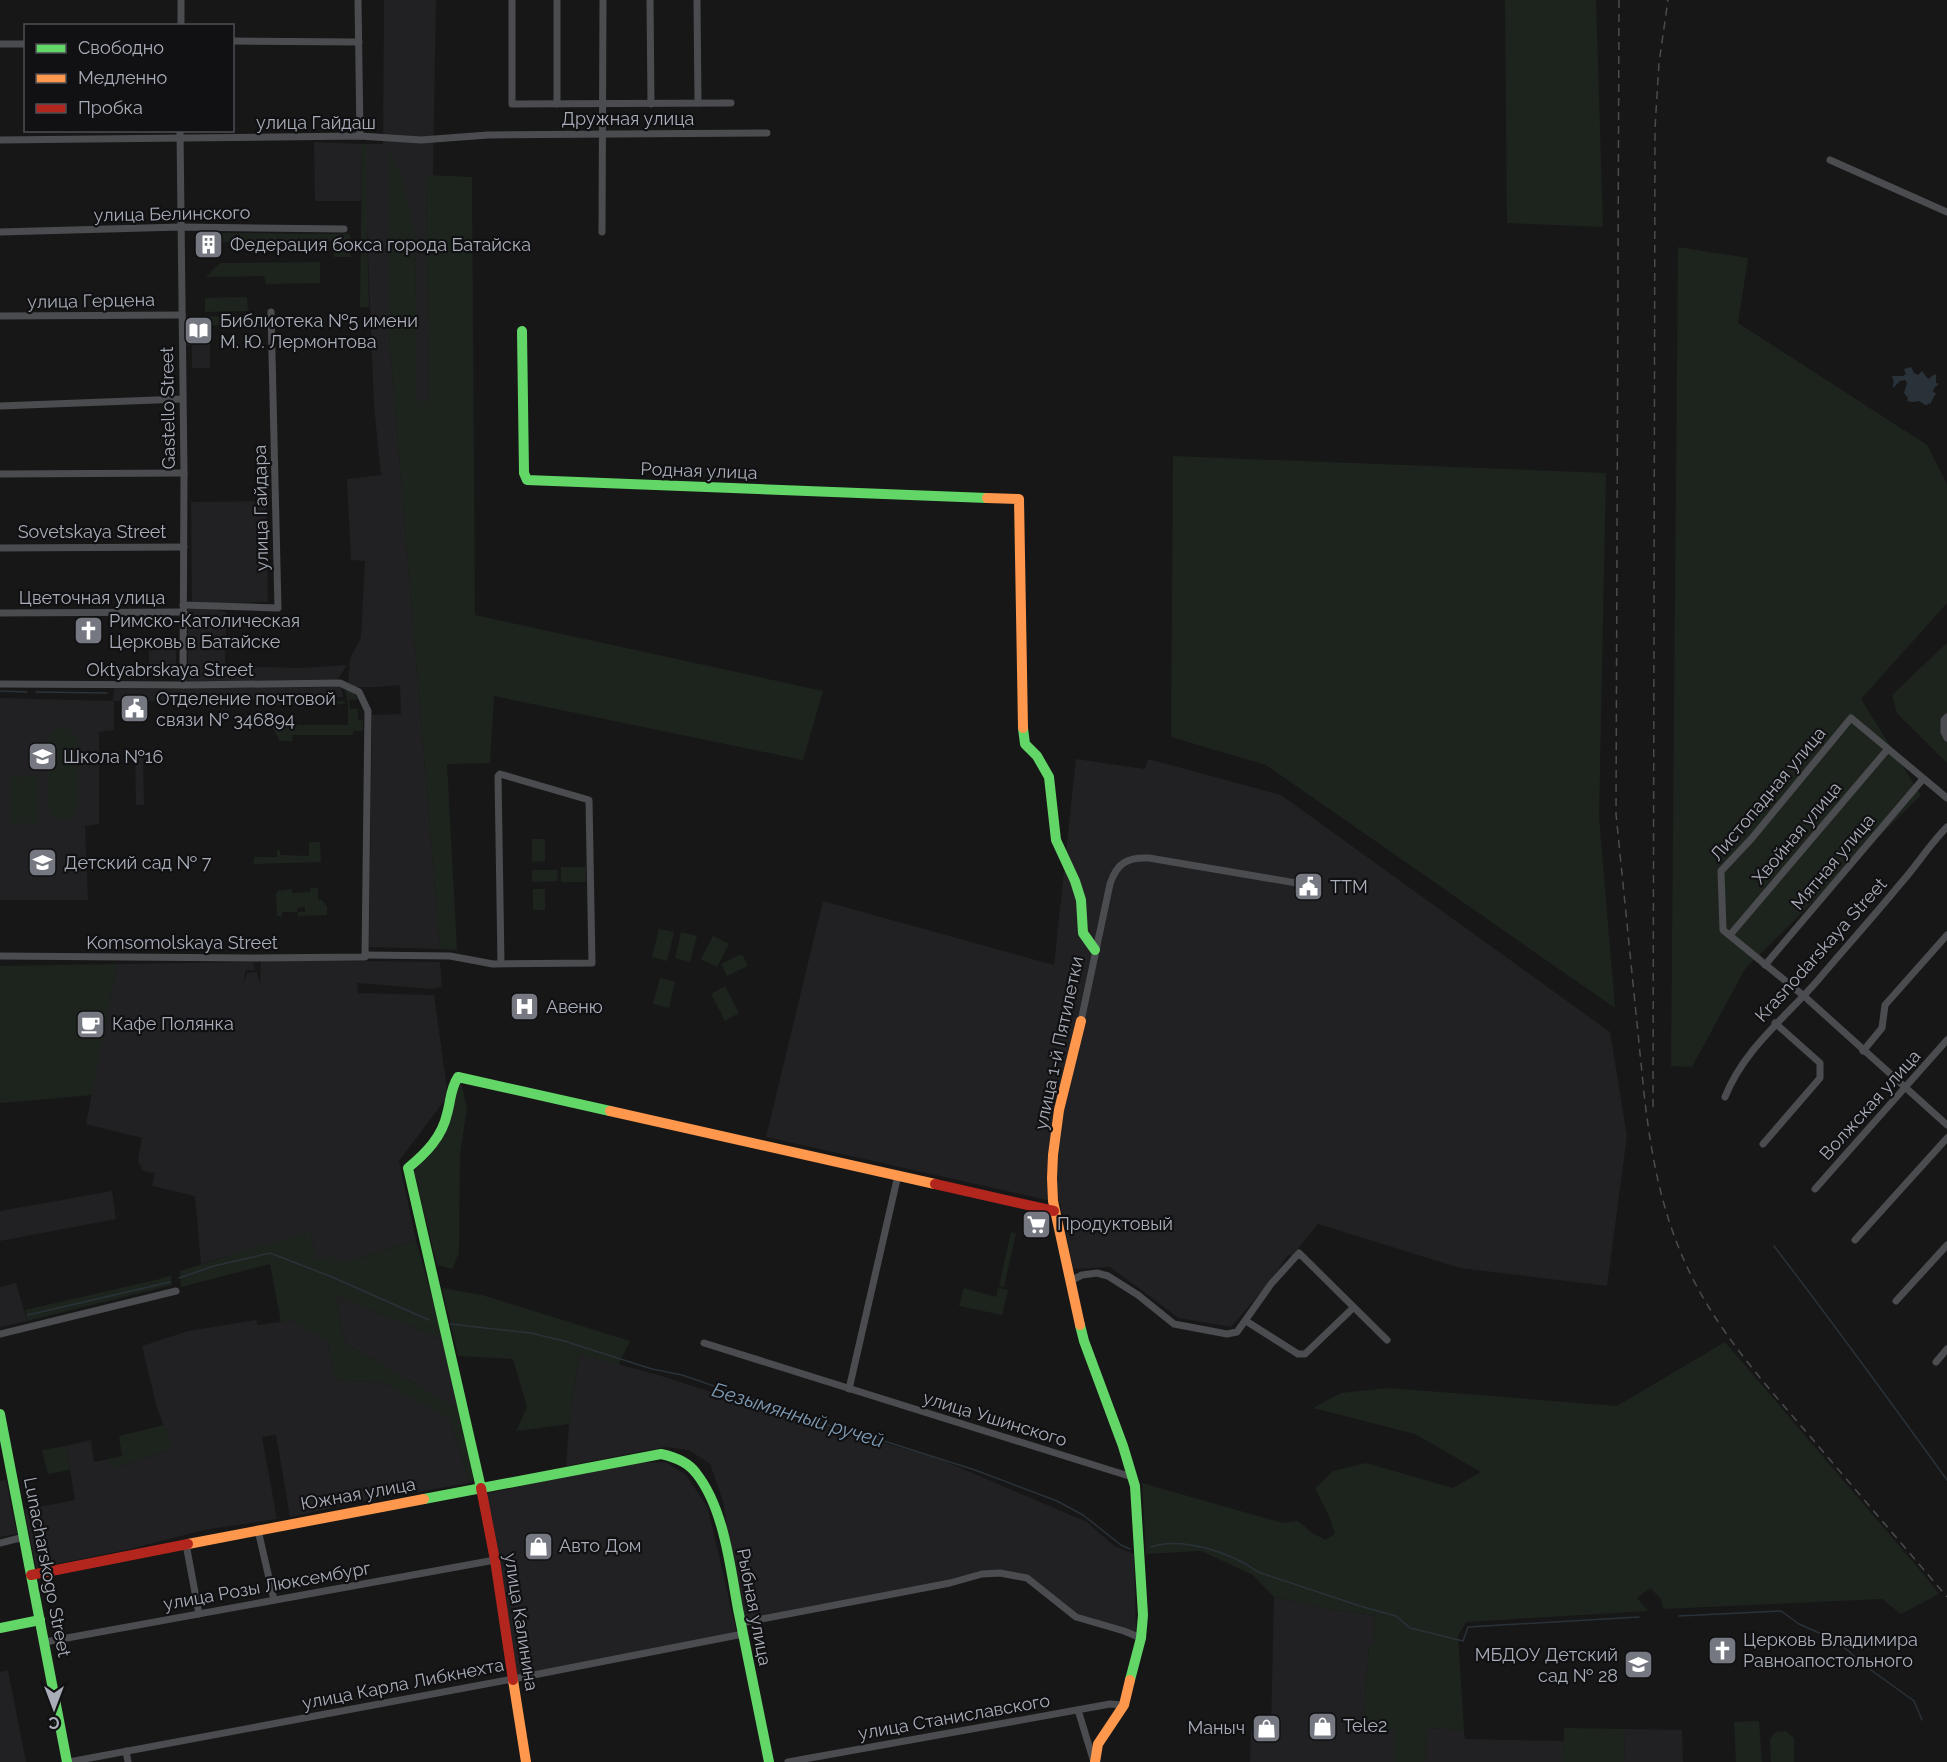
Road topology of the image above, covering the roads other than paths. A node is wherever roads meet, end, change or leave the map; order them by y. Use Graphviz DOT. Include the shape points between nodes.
graph roads {
  1 [pos="181,0"];
  2 [pos="358,0"];
  3 [pos="512,0"];
  4 [pos="557,0"];
  5 [pos="603,0"];
  6 [pos="650,0"];
  7 [pos="697,0"];
  8 [pos="181,24"];
  9 [pos="234,41"];
  10 [pos="359,42"];
  11 [pos="0,44"];
  12 [pos="24,44"];
  13 [pos="731,103"];
  14 [pos="557,104"];
  15 [pos="603,104"];
  16 [pos="651,104"];
  17 [pos="698,104"];
  18 [pos="180,132"];
  19 [pos="603,133"];
  20 [pos="767,133"];
  21 [pos="488,135"];
  22 [pos="360,136"];
  23 [pos="180,139"];
  24 [pos="0,140"];
  25 [pos="1830,160"];
  26 [pos="1947,212"];
  27 [pos="181,227"];
  28 [pos="344,229"];
  29 [pos="0,232"];
  30 [pos="602,232"];
  31 [pos="271,312"];
  32 [pos="182,315"];
  33 [pos="0,316"];
  34 [pos="522,331"];
  35 [pos="182,399"];
  36 [pos="0,406"];
  37 [pos="184,472"];
  38 [pos="0,474"];
  39 [pos="184,547"];
  40 [pos="0,548"];
  41 [pos="183,609"];
  42 [pos="0,613"];
  43 [pos="0,684"];
  44 [pos="183,685"];
  45 [pos="1947,717"];
  46 [pos="1947,738"];
  47 [pos="1887,750"];
  48 [pos="1923,779"];
  49 [pos="1947,798"];
  50 [pos="1947,827"];
  51 [pos="1308,885"];
  52 [pos="1730,935"];
  53 [pos="1947,935"];
  54 [pos="1095,950"];
  55 [pos="0,956"];
  56 [pos="365,956"];
  57 [pos="501,964"];
  58 [pos="1765,965"];
  59 [pos="1804,996"];
  60 [pos="1081,1021"];
  61 [pos="1775,1023"];
  62 [pos="1947,1040"];
  63 [pos="1863,1051"];
  64 [pos="1905,1088"];
  65 [pos="1725,1097"];
  66 [pos="1947,1125"];
  67 [pos="1947,1138"];
  68 [pos="1763,1144"];
  69 [pos="898,1175"];
  70 [pos="1815,1189"];
  71 [pos="1054,1211"];
  72 [pos="1855,1240"];
  73 [pos="1947,1245"];
  74 [pos="1070,1281"];
  75 [pos="176,1291"];
  76 [pos="1896,1301"];
  77 [pos="1353,1308"];
  78 [pos="1246,1321"];
  79 [pos="0,1334"];
  80 [pos="1387,1340"];
  81 [pos="704,1344"];
  82 [pos="1947,1349"];
  83 [pos="1936,1362"];
  84 [pos="849,1389"];
  85 [pos="0,1414"];
  86 [pos="689,1465"];
  87 [pos="1132,1477"];
  88 [pos="481,1488"];
  89 [pos="258,1530"];
  90 [pos="24,1537"];
  91 [pos="0,1543"];
  92 [pos="186,1544"];
  93 [pos="495,1560"];
  94 [pos="31,1575"];
  95 [pos="274,1600"];
  96 [pos="199,1614"];
  97 [pos="40,1620"];
  98 [pos="0,1628"];
  99 [pos="742,1629"];
  100 [pos="1141,1638"];
  101 [pos="45,1642"];
  102 [pos="513,1679"];
  103 [pos="1124,1705"];
  104 [pos="1078,1710"];
  105 [pos="126,1751"];
  106 [pos="68,1762"];
  107 [pos="128,1762"];
  108 [pos="526,1762"];
  109 [pos="769,1762"];
  110 [pos="788,1762"];
  111 [pos="1094,1762"];
  1 -- 8 [label="street"];
  2 -- 10 [label="street"];
  3 -- 14 [label="street" via="512,104"];
  4 -- 14 [label="street"];
  5 -- 15 [label="street"];
  6 -- 16 [label="street"];
  7 -- 17 [label="street"];
  9 -- 10 [label="street"];
  10 -- 22 [label="street"];
  11 -- 12 [label="street"];
  13 -- 17 [label="street"];
  14 -- 15 [label="street"];
  15 -- 16 [label="street"];
  15 -- 19 [label="street"];
  16 -- 17 [label="street"];
  18 -- 23 [label="street, Gastello Street"];
  19 -- 20 [label="street, Дружная улица"];
  19 -- 21 [label="street, Дружная улица"];
  19 -- 30 [label="street"];
  21 -- 22 [label="street, улица Гайдаш" via="421,140"];
  22 -- 23 [label="street, улица Гайдаш"];
  23 -- 24 [label="street, улица Гайдаш"];
  23 -- 27 [label="street, Gastello Street"];
  25 -- 26 [label="street"];
  27 -- 28 [label="street, улица Белинского"];
  27 -- 29 [label="street, улица Белинского"];
  27 -- 32 [label="street, Gastello Street"];
  31 -- 41 [label="street, улица Гайдара" via="278,608"];
  32 -- 33 [label="street, улица Герцена"];
  32 -- 35 [label="street, Gastello Street"];
  34 -- 54 [label="street, Родная улица" via="527,480 1019,499 1025,744 1049,777 1056,840 1081,900 1083,933"];
  35 -- 36 [label="street"];
  35 -- 37 [label="street, Gastello Street"];
  37 -- 38 [label="street"];
  37 -- 39 [label="street, Gastello Street"];
  39 -- 40 [label="street, Sovetskaya Street"];
  39 -- 41 [label="street, Gastello Street"];
  41 -- 42 [label="street, Цветочная улица"];
  41 -- 44 [label="street, Gastello Street"];
  43 -- 44 [label="street, Oktyabrskaya Street"];
  44 -- 56 [label="street, Oktyabrskaya Street" via="340,683 359,692 368,711"];
  45 -- 46 [label="street"];
  47 -- 48 [label="street"];
  47 -- 52 [label="street, Хвойная улица"];
  47 -- 52 [label="street, Листопадная улица" via="1851,718 1720,871 1723,930"];
  48 -- 49 [label="street"];
  48 -- 58 [label="street, Мятная улица"];
  50 -- 59 [label="street, Krasnodarskaya Street"];
  51 -- 54 [label="street, улица 1-й Пятилетки" via="1137,858 1114,872"];
  52 -- 58 [label="street"];
  53 -- 63 [label="street" via="1885,1005 1882,1028"];
  54 -- 60 [label="street, улица 1-й Пятилетки"];
  55 -- 56 [label="street, Komsomolskaya Street"];
  56 -- 57 [label="street, Komsomolskaya Street" via="450,956"];
  57 -- 57 [label="street, Komsomolskaya Street" via="498,776 500,774 589,800 592,963"];
  58 -- 59 [label="street"];
  59 -- 61 [label="street, Krasnodarskaya Street"];
  59 -- 63 [label="street"];
  60 -- 71 [label="street, улица 1-й Пятилетки" via="1058,1112 1052,1180"];
  61 -- 65 [label="street, Krasnodarskaya Street" via="1730,1082"];
  61 -- 68 [label="street" via="1820,1063 1820,1078"];
  62 -- 64 [label="street, Волжская улица"];
  63 -- 64 [label="street"];
  64 -- 66 [label="street"];
  64 -- 70 [label="street, Волжская улица"];
  67 -- 72 [label="street"];
  69 -- 71 [label="street"];
  69 -- 84 [label="street"];
  69 -- 88 [label="street, улица Калинина" via="458,1077 451,1086 448,1113 437,1140 408,1168"];
  71 -- 74 [label="street, улица 1-й Пятилетки"];
  73 -- 76 [label="street"];
  74 -- 78 [label="street" via="1096,1273 1108,1276 1174,1324 1190,1329 1227,1334 1237,1332"];
  74 -- 87 [label="street, улица 1-й Пятилетки" via="1089,1358"];
  75 -- 79 [label="street"];
  77 -- 78 [label="street" via="1305,1354 1298,1354"];
  77 -- 78 [label="street" via="1299,1253 1271,1284"];
  77 -- 80 [label="street"];
  81 -- 84 [label="street, улица Ушинского"];
  82 -- 83 [label="street"];
  84 -- 87 [label="street, улица Ушинского"];
  85 -- 90 [label="street, Lunacharskogo Street"];
  86 -- 88 [label="street, Южная улица" via="671,1455 651,1455"];
  86 -- 99 [label="street, Рыбная улица" via="699,1475 714,1505"];
  87 -- 100 [label="street, улица 1-й Пятилетки" via="1140,1543"];
  88 -- 89 [label="street, Южная улица"];
  88 -- 93 [label="street, улица Калинина"];
  89 -- 92 [label="street, Южная улица"];
  89 -- 95 [label="street"];
  90 -- 91 [label="street"];
  90 -- 94 [label="street, Lunacharskogo Street"];
  92 -- 94 [label="street, Южная улица"];
  92 -- 96 [label="street"];
  93 -- 95 [label="street, улица Розы Люксембург"];
  93 -- 102 [label="street, улица Калинина"];
  94 -- 97 [label="street, Lunacharskogo Street"];
  95 -- 96 [label="street, улица Розы Люксембург"];
  96 -- 101 [label="street, улица Розы Люксембург"];
  97 -- 98 [label="street"];
  97 -- 101 [label="street, Lunacharskogo Street"];
  99 -- 100 [label="street, улица Карла Либкнехта" via="981,1574 1000,1573 1027,1578 1076,1617"];
  99 -- 102 [label="street, улица Карла Либкнехта"];
  99 -- 109 [label="street, Рыбная улица"];
  100 -- 103 [label="street, улица 1-й Пятилетки"];
  101 -- 106 [label="street, Lunacharskogo Street"];
  102 -- 105 [label="street, улица Карла Либкнехта"];
  102 -- 108 [label="street, улица Калинина"];
  103 -- 104 [label="street, улица Станиславского"];
  103 -- 111 [label="street, улица 1-й Пятилетки" via="1098,1744"];
  104 -- 110 [label="street, улица Станиславского"];
  104 -- 111 [label="street, улица 1-й Пятилетки"];
  105 -- 106 [label="street, улица Карла Либкнехта"];
  105 -- 107 [label="street"];
}
